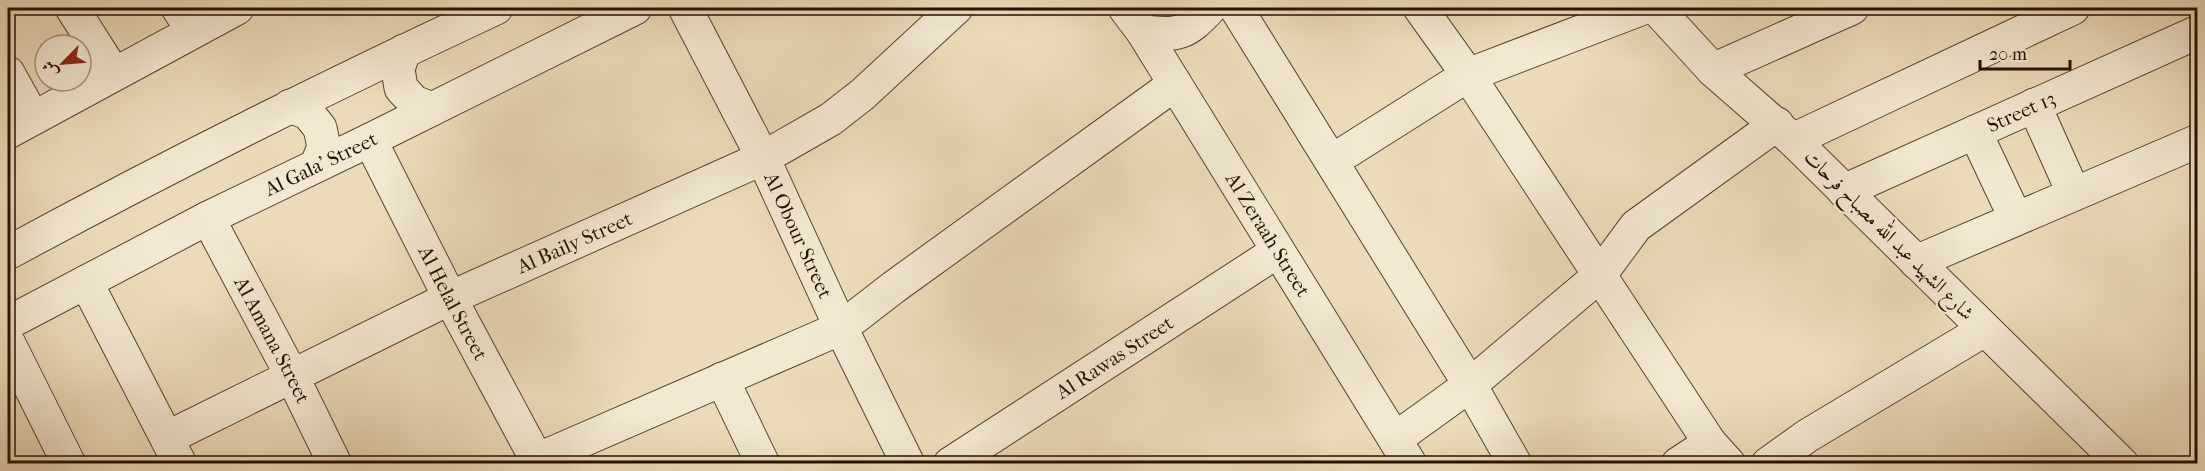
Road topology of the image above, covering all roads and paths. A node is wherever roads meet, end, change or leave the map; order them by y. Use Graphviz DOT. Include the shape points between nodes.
graph roads {
  1 [pos="72,8"];
  2 [pos="237,8"];
  3 [pos="496,8"];
  4 [pos="635,8"];
  5 [pos="685,8"];
  6 [pos="956,8"];
  7 [pos="1210,8"];
  8 [pos="1420,8"];
  9 [pos="1642,8"];
  10 [pos="1656,8"];
  11 [pos="1852,8"];
  12 [pos="2073,8"];
  13 [pos="1250,13"];
  14 [pos="186,19"];
  15 [pos="1134,20"];
  16 [pos="2198,32"];
  17 [pos="404,51"];
  18 [pos="1713,70"];
  19 [pos="8,73"];
  20 [pos="114,74"];
  21 [pos="1468,75"];
  22 [pos="1175,84"];
  23 [pos="2034,105"];
  24 [pos="290,106"];
  25 [pos="432,109"];
  26 [pos="20,125"];
  27 [pos="1785,132"];
  28 [pos="1975,132"];
  29 [pos="370,140"];
  30 [pos="2198,141"];
  31 [pos="763,158"];
  32 [pos="1332,161"];
  33 [pos="317,165"];
  34 [pos="1844,191"];
  35 [pos="2074,194"];
  36 [pos="208,218"];
  37 [pos="2016,219"];
  38 [pos="1278,251"];
  39 [pos="8,253"];
  40 [pos="1916,262"];
  41 [pos="1599,276"];
  42 [pos="86,282"];
  43 [pos="450,298"];
  44 [pos="8,323"];
  45 [pos="841,328"];
  46 [pos="1984,330"];
  47 [pos="8,342"];
  48 [pos="292,376"];
  49 [pos="722,379"];
  50 [pos="1470,385"];
  51 [pos="173,451"];
  52 [pos="1402,451"];
  53 [pos="1720,453"];
  54 [pos="538,462"];
  55 [pos="69,464"];
  56 [pos="335,464"];
  57 [pos="763,464"];
  58 [pos="908,464"];
  59 [pos="950,464"];
  60 [pos="1515,464"];
  61 [pos="1678,464"];
  62 [pos="1768,464"];
  63 [pos="2122,464"];
  1 -- 20 [label="street"];
  2 -- 14 [label="street"];
  3 -- 17 [label="street"];
  4 -- 25 [label="street, Al Gala' Street"];
  5 -- 31 [label="street, Al Obour Street"];
  6 -- 31 [label="street, Al Baily Street" via="831,119"];
  7 -- 15 [label="street" via="1194,25 1169,35"];
  8 -- 21 [label="street"];
  9 -- 21 [label="street"];
  10 -- 18 [label="street, شارع الشهيد عبد الله مصباح فرحات"];
  11 -- 18 [label="street"];
  12 -- 27 [label="street"];
  13 -- 32 [label="street"];
  14 -- 20 [label="street"];
  15 -- 22 [label="street, Al Zeraah Street"];
  16 -- 23 [label="street, Street 13"];
  17 -- 24 [label="street"];
  17 -- 25 [label="street" via="398,69 401,88 414,102"];
  18 -- 27 [label="street, شارع الشهيد عبد الله مصباح فرحات"];
  19 -- 26 [label="street"];
  20 -- 26 [label="street"];
  21 -- 32 [label="street"];
  21 -- 41 [label="street"];
  22 -- 38 [label="street, Al Zeraah Street"];
  22 -- 45 [label="street"];
  23 -- 28 [label="street, Street 13"];
  23 -- 35 [label="street"];
  24 -- 33 [label="street" via="308,113 320,128 324,147"];
  24 -- 39 [label="street"];
  25 -- 29 [label="street, Al Gala' Street"];
  27 -- 34 [label="street, شارع الشهيد عبد الله مصباح فرحات"];
  27 -- 41 [label="street" via="1636,226"];
  28 -- 34 [label="street, Street 13"];
  28 -- 37 [label="street"];
  29 -- 33 [label="street, Al Gala' Street"];
  29 -- 43 [label="street, Al Helal Street"];
  30 -- 35 [label="street"];
  31 -- 43 [label="street, Al Baily Street"];
  31 -- 45 [label="street, Al Obour Street"];
  32 -- 50 [label="street"];
  33 -- 36 [label="street, Al Gala' Street"];
  34 -- 40 [label="street, شارع الشهيد عبد الله مصباح فرحات"];
  35 -- 37 [label="street"];
  36 -- 42 [label="street, Al Gala' Street"];
  36 -- 48 [label="street, Al Amana Street"];
  37 -- 40 [label="street"];
  38 -- 52 [label="street, Al Zeraah Street"];
  38 -- 59 [label="street, Al Rawas Street"];
  40 -- 46 [label="street, شارع الشهيد عبد الله مصباح فرحات"];
  41 -- 50 [label="street"];
  41 -- 53 [label="street"];
  42 -- 44 [label="street, Al Gala' Street"];
  42 -- 51 [label="street"];
  43 -- 48 [label="street, Al Baily Street"];
  43 -- 54 [label="street, Al Helal Street"];
  45 -- 49 [label="street"];
  45 -- 58 [label="street, Al Obour Street"];
  46 -- 62 [label="street" via="1807,436"];
  46 -- 63 [label="street, شارع الشهيد عبد الله مصباح فرحات"];
  47 -- 55 [label="street"];
  48 -- 51 [label="street, Al Baily Street"];
  48 -- 56 [label="street, Al Amana Street"];
  49 -- 54 [label="street"];
  49 -- 57 [label="street"];
  50 -- 52 [label="street"];
  50 -- 60 [label="street"];
  53 -- 61 [label="street"];
}
